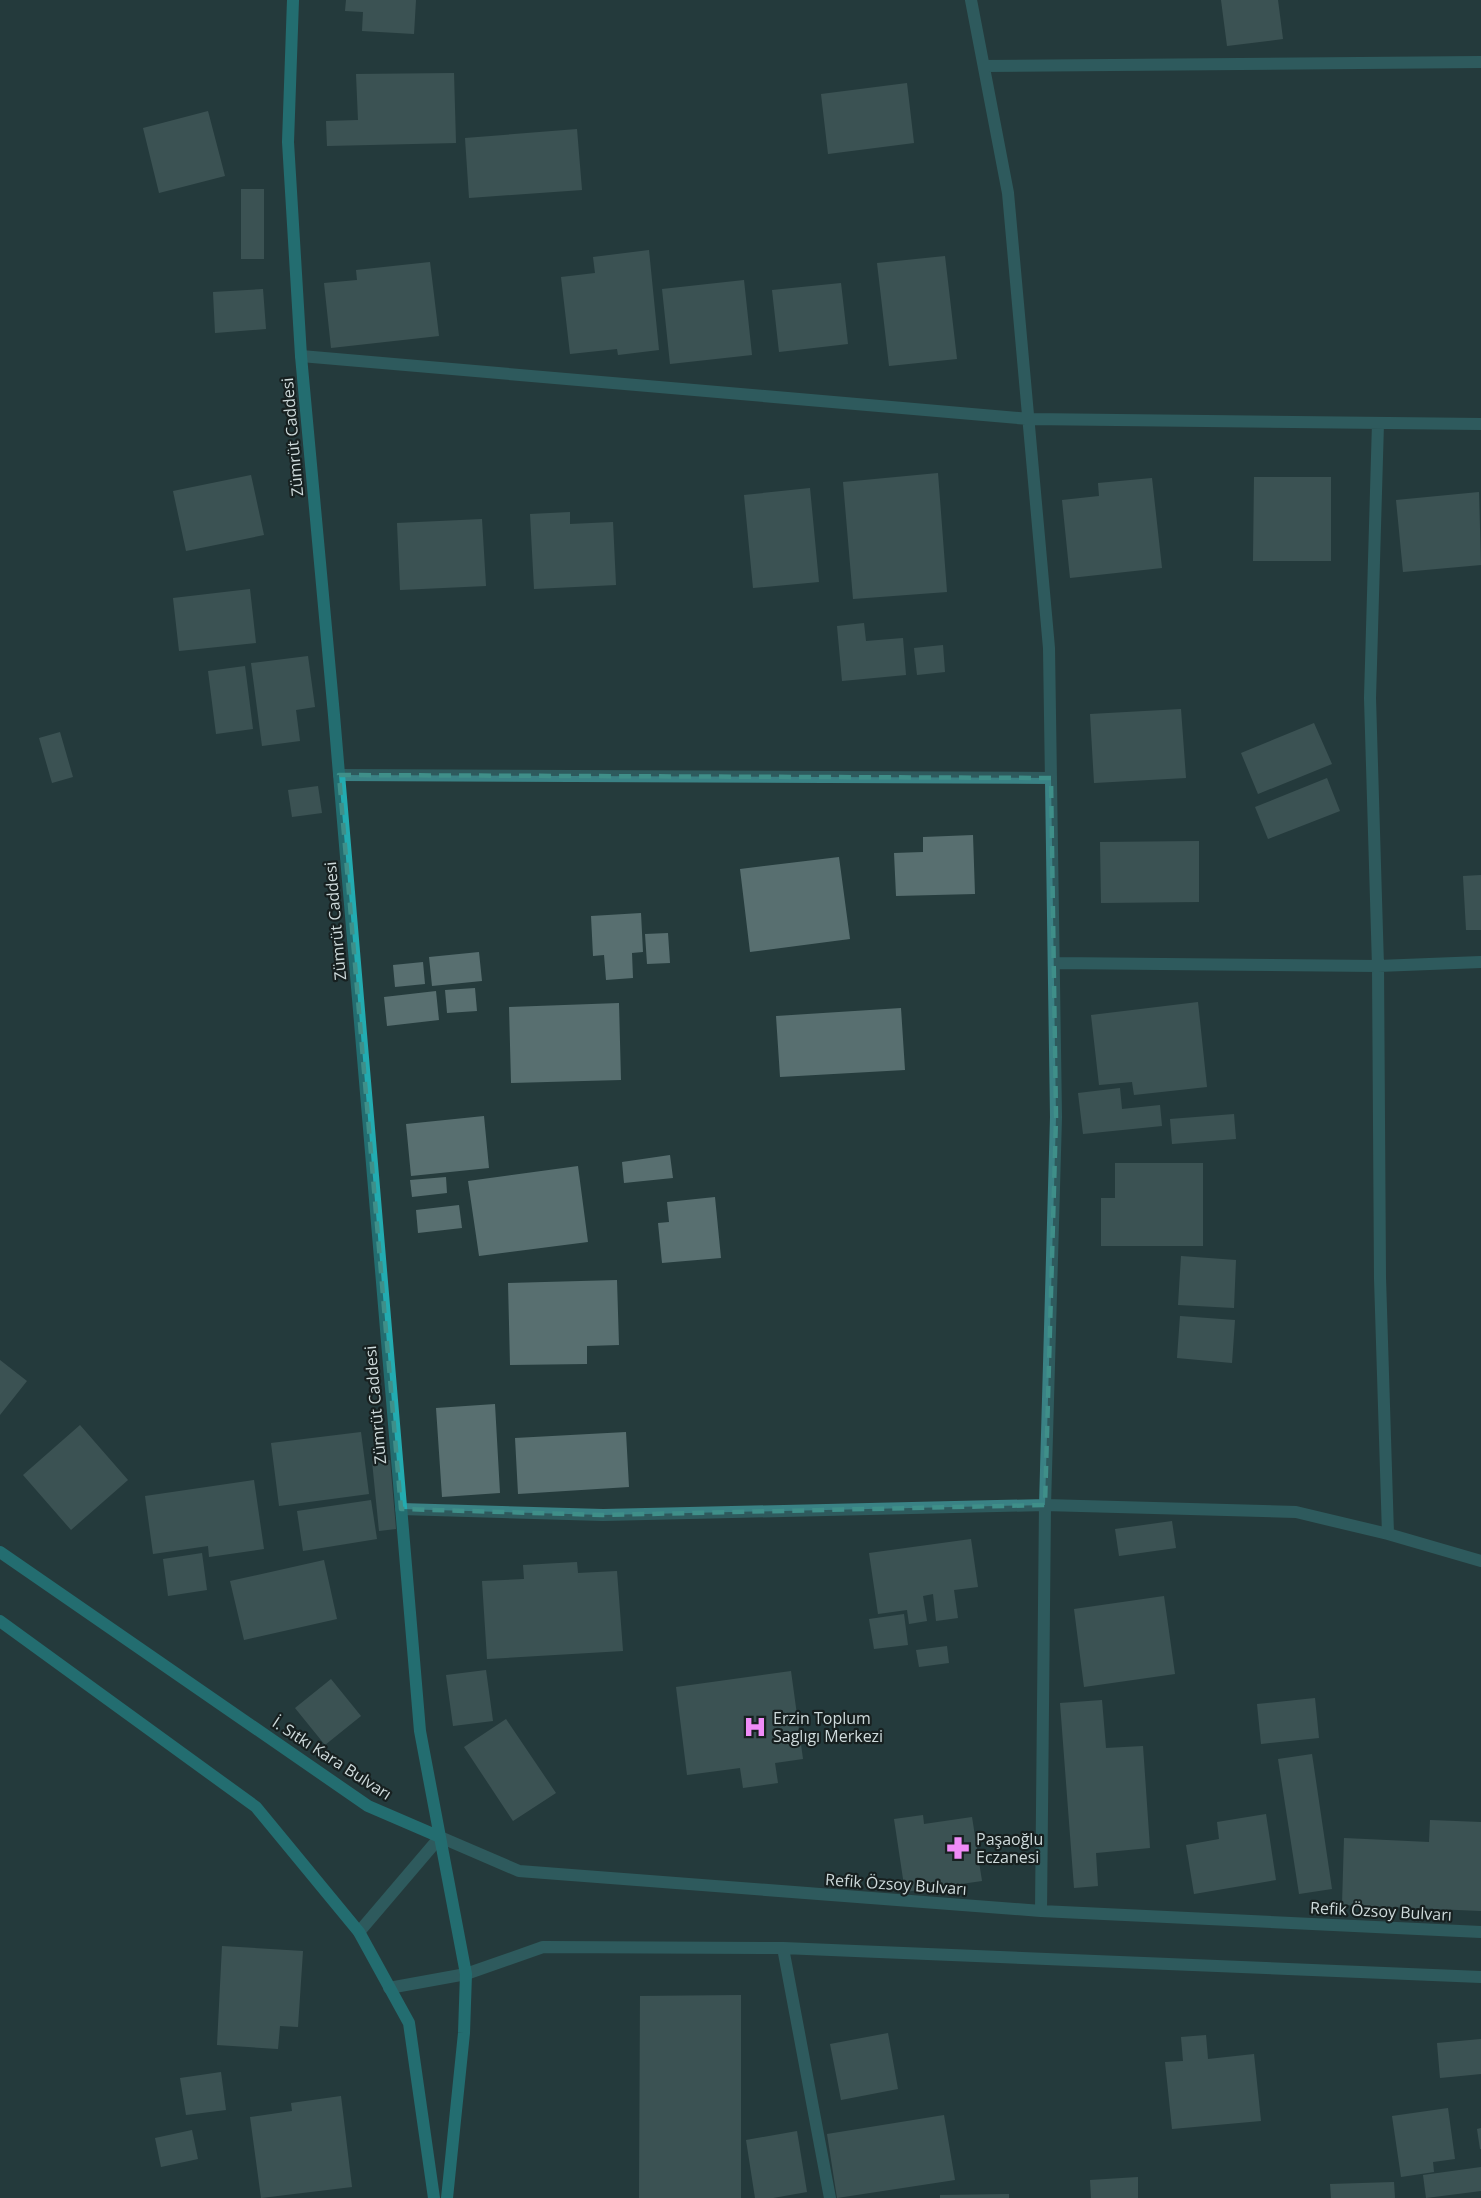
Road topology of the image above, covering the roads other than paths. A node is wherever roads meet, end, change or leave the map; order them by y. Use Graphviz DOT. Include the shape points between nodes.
graph roads {
  1 [pos="293,0"];
  2 [pos="971,0"];
  3 [pos="1481,62"];
  4 [pos="984,66"];
  5 [pos="301,356"];
  6 [pos="1029,419"];
  7 [pos="1378,423"];
  8 [pos="1481,424"];
  9 [pos="339,775"];
  10 [pos="1051,778"];
  11 [pos="1481,962"];
  12 [pos="1054,963"];
  13 [pos="1378,966"];
  14 [pos="1045,1505"];
  15 [pos="401,1509"];
  16 [pos="1388,1534"];
  17 [pos="0,1552"];
  18 [pos="1481,1561"];
  19 [pos="0,1622"];
  20 [pos="440,1837"];
  21 [pos="1041,1911"];
  22 [pos="359,1932"];
  23 [pos="1481,1932"];
  24 [pos="783,1948"];
  25 [pos="466,1974"];
  26 [pos="1481,1977"];
  27 [pos="389,1988"];
  28 [pos="434,2198"];
  29 [pos="447,2198"];
  30 [pos="830,2198"];
  1 -- 5 [label="street, Zümrüt Caddesi" via="288,142"];
  2 -- 4 [label="street"];
  3 -- 4 [label="street"];
  4 -- 6 [label="street" via="1008,193"];
  5 -- 6 [label="street"];
  5 -- 9 [label="street, Zümrüt Caddesi"];
  6 -- 7 [label="street"];
  6 -- 10 [label="street" via="1050,648"];
  7 -- 8 [label="street"];
  7 -- 13 [label="street" via="1370,698"];
  9 -- 10 [label="street"];
  9 -- 15 [label="street, Zümrüt Caddesi"];
  10 -- 12 [label="street"];
  11 -- 13 [label="street"];
  12 -- 13 [label="street"];
  12 -- 14 [label="street" via="1056,1117"];
  13 -- 16 [label="street" via="1380,1278"];
  14 -- 15 [label="street" via="603,1515"];
  14 -- 16 [label="street" via="1296,1512"];
  14 -- 21 [label="street"];
  15 -- 20 [label="street, Zümrüt Caddesi" via="420,1731"];
  16 -- 18 [label="street"];
  17 -- 20 [label="street, İ. Sıtkı Kara Bulvarı" via="368,1806"];
  19 -- 22 [label="street" via="256,1807"];
  20 -- 21 [label="street, Refik Özsoy Bulvarı" via="519,1871"];
  20 -- 22 [label="street"];
  20 -- 25 [label="street"];
  21 -- 23 [label="street, Refik Özsoy Bulvarı"];
  22 -- 27 [label="street"];
  24 -- 25 [label="street" via="543,1947"];
  24 -- 26 [label="street"];
  24 -- 30 [label="street"];
  25 -- 27 [label="street"];
  25 -- 29 [label="street"];
  27 -- 28 [label="street" via="409,2024"];
}
